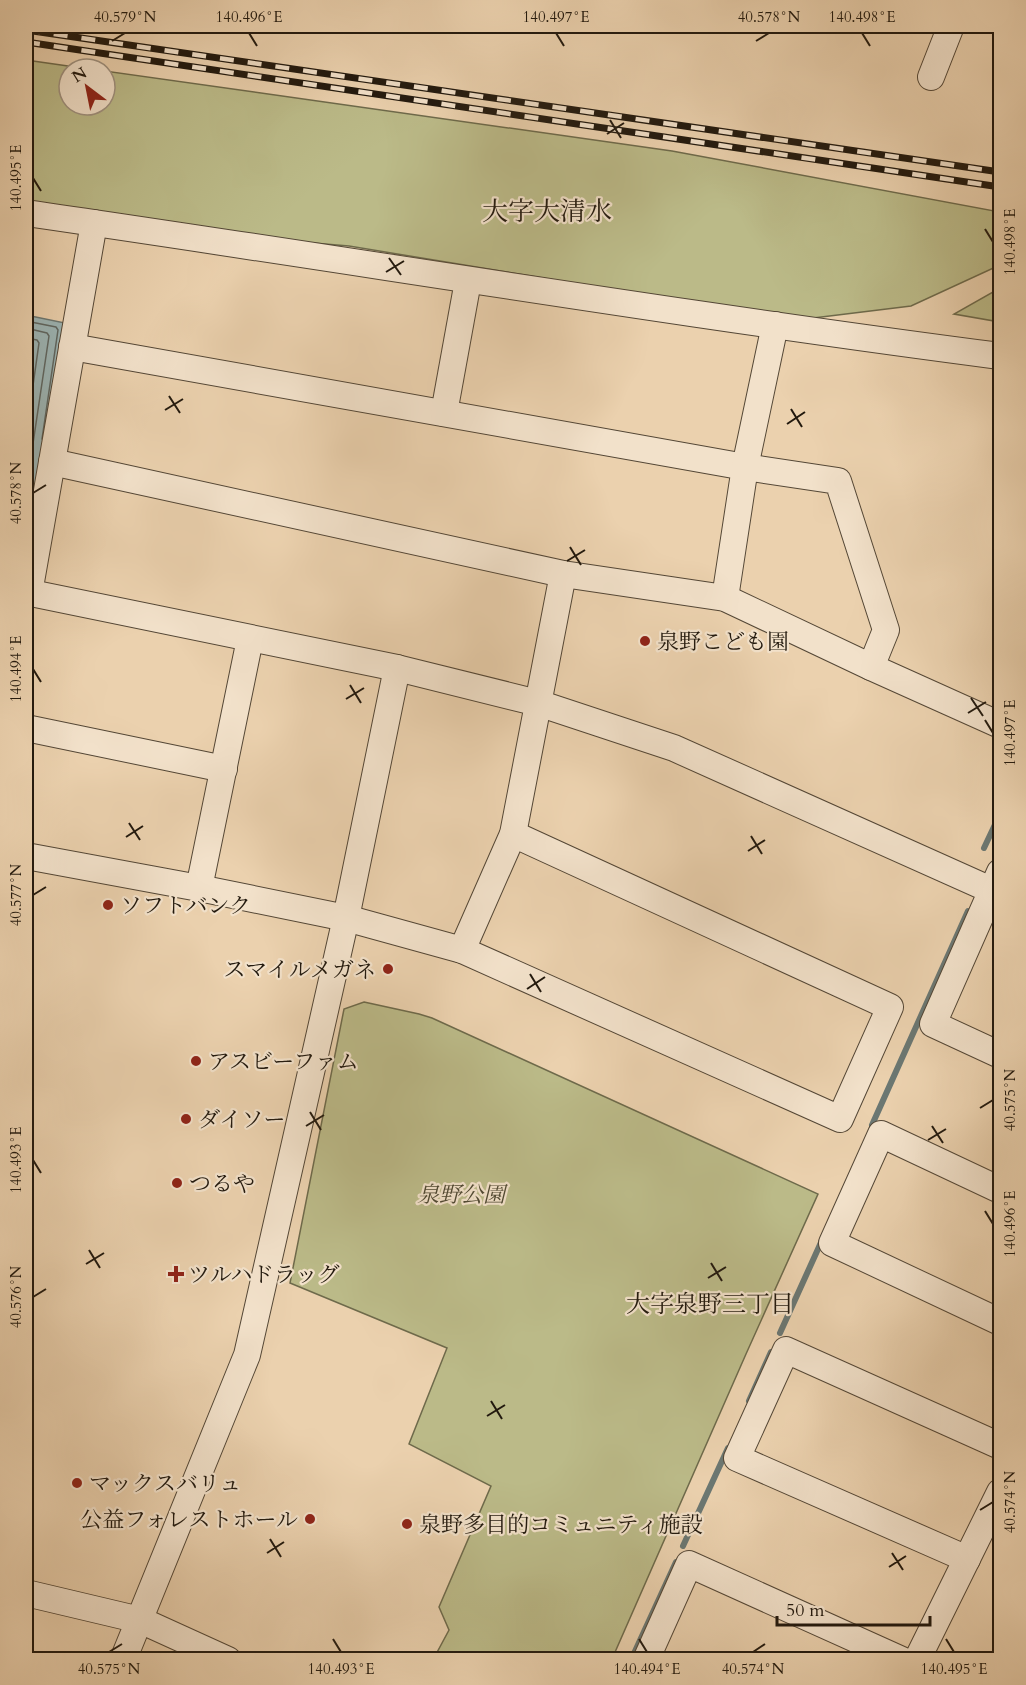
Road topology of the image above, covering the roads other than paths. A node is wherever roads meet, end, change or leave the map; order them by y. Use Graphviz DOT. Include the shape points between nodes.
graph roads {
  1 [pos="951,26"];
  2 [pos="931,77"];
  3 [pos="26,213"];
  4 [pos="94,223"];
  5 [pos="468,281"];
  6 [pos="775,325"];
  7 [pos="72,347"];
  8 [pos="1000,356"];
  9 [pos="444,413"];
  10 [pos="52,462"];
  11 [pos="745,467"];
  12 [pos="563,574"];
  13 [pos="27,592"];
  14 [pos="725,598"];
  15 [pos="250,639"];
  16 [pos="870,667"];
  17 [pos="397,669"];
  18 [pos="538,703"];
  19 [pos="1000,725"];
  20 [pos="26,729"];
  21 [pos="224,769"];
  22 [pos="513,834"];
  23 [pos="26,856"];
  24 [pos="998,886"];
  25 [pos="199,888"];
  26 [pos="346,918"];
  27 [pos="462,950"];
  28 [pos="1000,1055"];
  29 [pos="1000,1190"];
  30 [pos="1000,1322"];
  31 [pos="1000,1446"];
  32 [pos="1000,1492"];
  33 [pos="967,1559"];
  34 [pos="26,1593"];
  35 [pos="140,1620"];
  36 [pos="123,1659"];
  37 [pos="228,1659"];
  38 [pos="646,1659"];
  39 [pos="902,1659"];
  40 [pos="917,1659"];
  1 -- 2 [label="street"];
  3 -- 4 [label="street"];
  4 -- 5 [label="street"];
  4 -- 7 [label="street"];
  5 -- 6 [label="street"];
  5 -- 9 [label="street"];
  6 -- 8 [label="street"];
  6 -- 11 [label="street"];
  7 -- 9 [label="street"];
  7 -- 10 [label="street"];
  9 -- 11 [label="street"];
  10 -- 12 [label="street"];
  10 -- 13 [label="street"];
  11 -- 14 [label="street"];
  11 -- 16 [label="street" via="838,481 886,630"];
  12 -- 14 [label="street"];
  12 -- 18 [label="street"];
  13 -- 15 [label="street"];
  14 -- 16 [label="street"];
  15 -- 17 [label="street"];
  15 -- 21 [label="street"];
  16 -- 19 [label="street"];
  17 -- 18 [label="street"];
  17 -- 26 [label="street"];
  18 -- 22 [label="street"];
  18 -- 24 [label="street" via="674,748"];
  20 -- 21 [label="street"];
  21 -- 25 [label="street"];
  22 -- 27 [label="street"];
  22 -- 27 [label="street" via="890,1006 840,1119"];
  23 -- 25 [label="street"];
  24 -- 28 [label="street" via="933,1024"];
  25 -- 26 [label="street"];
  26 -- 27 [label="street"];
  26 -- 35 [label="street" via="247,1355"];
  29 -- 30 [label="street" via="880,1134 832,1243"];
  31 -- 33 [label="street" via="786,1350 737,1458"];
  32 -- 33 [label="street"];
  33 -- 40 [label="street"];
  34 -- 35 [label="street"];
  35 -- 36 [label="street"];
  35 -- 37 [label="street"];
  38 -- 39 [label="street" via="689,1564"];
}
